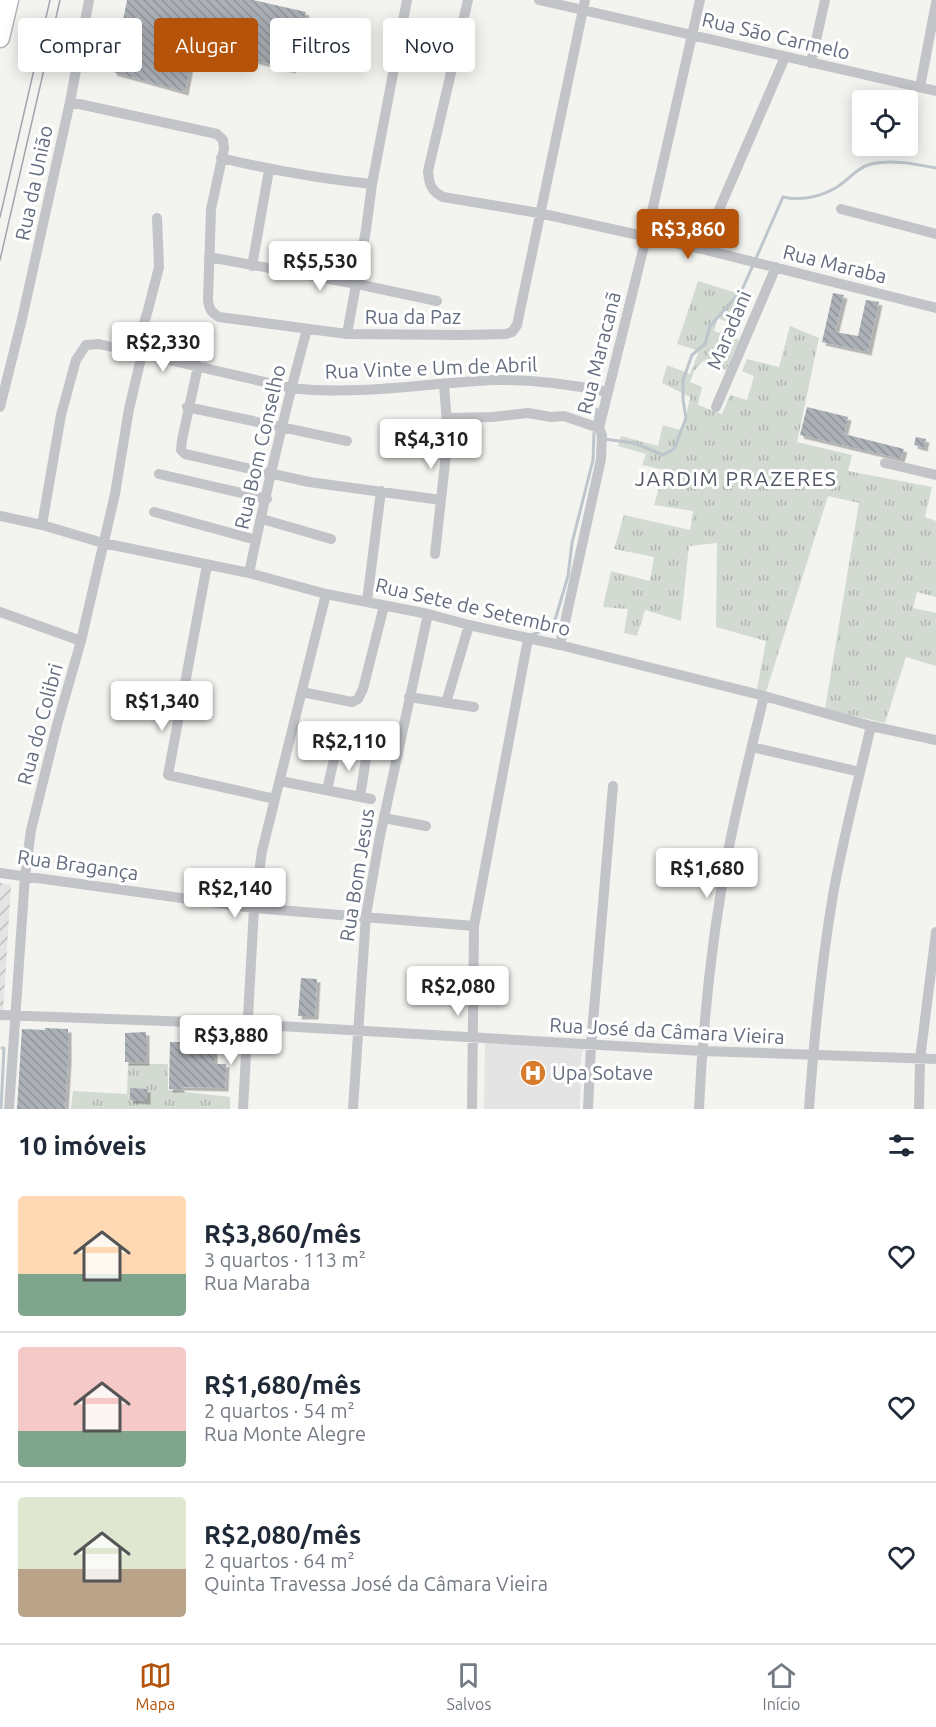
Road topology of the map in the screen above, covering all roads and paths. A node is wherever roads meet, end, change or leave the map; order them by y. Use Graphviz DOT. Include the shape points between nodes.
graph roads {
  1 [pos="9,0"];
  2 [pos="89,0"];
  3 [pos="407,0"];
  4 [pos="468,0"];
  5 [pos="539,0"];
  6 [pos="700,0"];
  7 [pos="825,0"];
  8 [pos="936,3"];
  9 [pos="583,5"];
  10 [pos="692,35"];
  11 [pos="0,38"];
  12 [pos="785,57"];
  13 [pos="811,63"];
  14 [pos="920,87"];
  15 [pos="936,91"];
  16 [pos="70,102"];
  17 [pos="223,154"];
  18 [pos="269,170"];
  19 [pos="372,184"];
  20 [pos="841,209"];
  21 [pos="539,213"];
  22 [pos="157,218"];
  23 [pos="936,234"];
  24 [pos="646,238"];
  25 [pos="702,249"];
  26 [pos="209,257"];
  27 [pos="252,266"];
  28 [pos="776,267"];
  29 [pos="357,284"];
  30 [pos="437,301"];
  31 [pos="936,308"];
  32 [pos="307,329"];
  33 [pos="347,334"];
  34 [pos="139,353"];
  35 [pos="198,366"];
  36 [pos="444,385"];
  37 [pos="291,388"];
  38 [pos="608,392"];
  39 [pos="716,406"];
  40 [pos="0,407"];
  41 [pos="188,407"];
  42 [pos="448,418"];
  43 [pos="280,428"];
  44 [pos="599,428"];
  45 [pos="347,441"];
  46 [pos="885,463"];
  47 [pos="272,473"];
  48 [pos="159,474"];
  49 [pos="936,475"];
  50 [pos="381,491"];
  51 [pos="267,499"];
  52 [pos="441,500"];
  53 [pos="154,512"];
  54 [pos="0,516"];
  55 [pos="262,519"];
  56 [pos="42,525"];
  57 [pos="332,539"];
  58 [pos="256,540"];
  59 [pos="104,543"];
  60 [pos="435,554"];
  61 [pos="207,565"];
  62 [pos="249,573"];
  63 [pos="326,594"];
  64 [pos="367,601"];
  65 [pos="384,606"];
  66 [pos="0,612"];
  67 [pos="428,614"];
  68 [pos="469,626"];
  69 [pos="528,639"];
  70 [pos="81,641"];
  71 [pos="560,645"];
  72 [pos="302,692"];
  73 [pos="764,696"];
  74 [pos="409,697"];
  75 [pos="446,703"];
  76 [pos="474,707"];
  77 [pos="871,726"];
  78 [pos="936,740"];
  79 [pos="752,747"];
  80 [pos="860,772"];
  81 [pos="280,781"];
  82 [pos="613,786"];
  83 [pos="327,790"];
  84 [pos="275,799"];
  85 [pos="384,818"];
  86 [pos="426,826"];
  87 [pos="0,873"];
  88 [pos="25,876"];
  89 [pos="254,908"];
  90 [pos="366,915"];
  91 [pos="474,926"];
  92 [pos="936,932"];
  93 [pos="934,952"];
  94 [pos="0,1015"];
  95 [pos="15,1016"];
  96 [pos="247,1024"];
  97 [pos="357,1031"];
  98 [pos="472,1038"];
  99 [pos="591,1045"];
  100 [pos="702,1051"];
  101 [pos="813,1056"];
  102 [pos="921,1059"];
  103 [pos="936,1059"];
  104 [pos="9,1109"];
  105 [pos="243,1109"];
  106 [pos="352,1109"];
  107 [pos="472,1109"];
  108 [pos="588,1109"];
  109 [pos="699,1109"];
  110 [pos="809,1109"];
  111 [pos="919,1109"];
  1 -- 11 [label="main road"];
  2 -- 16 [label="street, Rua da União"];
  3 -- 19 [label="street"];
  4 -- 21 [label="street, Rua Maraba" via="428,171 429,184 434,193 443,197"];
  5 -- 9 [label="street, Rua São Carmelo"];
  6 -- 10 [label="street, Rua Maracanã"];
  7 -- 13 [label="street"];
  8 -- 14 [label="street"];
  9 -- 10 [label="street, Rua São Carmelo"];
  9 -- 21 [label="street"];
  10 -- 12 [label="street, Rua São Carmelo"];
  10 -- 24 [label="street, Rua Maracanã"];
  12 -- 13 [label="street, Rua São Carmelo"];
  12 -- 25 [label="street"];
  13 -- 14 [label="street, Rua São Carmelo"];
  14 -- 15 [label="street, Rua São Carmelo"];
  16 -- 17 [label="street" via="217,134 223,140"];
  16 -- 40 [label="street, Rua da União"];
  17 -- 18 [label="street"];
  17 -- 26 [label="street, Rua da Paz" via="211,209"];
  18 -- 19 [label="street"];
  18 -- 27 [label="street"];
  19 -- 29 [label="street"];
  20 -- 23 [label="street"];
  21 -- 24 [label="street, Rua Maraba"];
  21 -- 33 [label="street, Rua da Paz" via="517,325 512,332"];
  22 -- 34 [label="street, Rua do Colibri" via="159,267"];
  24 -- 25 [label="street, Rua Maraba"];
  24 -- 38 [label="street, Rua Maracanã"];
  25 -- 28 [label="street, Rua Maraba"];
  26 -- 27 [label="street"];
  26 -- 32 [label="street, Rua da Paz" via="208,300 213,314"];
  27 -- 29 [label="street"];
  28 -- 31 [label="street, Rua Maraba"];
  28 -- 39 [label="street, Maradani"];
  29 -- 30 [label="street"];
  29 -- 33 [label="street"];
  32 -- 33 [label="street, Rua da Paz"];
  32 -- 37 [label="street, Rua Bom Conselho"];
  34 -- 35 [label="street, Rua Vinte e Um de Abril"];
  34 -- 56 [label="street, Rua Vinte e Um de Abril" via="99,344 86,345 81,350 61,415"];
  34 -- 59 [label="street, Rua do Colibri"];
  35 -- 37 [label="street, Rua Vinte e Um de Abril"];
  35 -- 41 [label="street"];
  36 -- 37 [label="street, Rua Vinte e Um de Abril" via="344,391"];
  36 -- 38 [label="street, Rua Vinte e Um de Abril" via="514,380 570,384"];
  36 -- 42 [label="street"];
  37 -- 43 [label="street, Rua Bom Conselho"];
  38 -- 44 [label="street, Rua Maracanã"];
  41 -- 43 [label="street"];
  41 -- 47 [label="street" via="181,447 185,454"];
  42 -- 44 [label="street" via="528,413 564,416"];
  42 -- 52 [label="street"];
  43 -- 45 [label="street"];
  43 -- 47 [label="street, Rua Bom Conselho"];
  44 -- 71 [label="street, Rua Maracanã" via="602,459"];
  46 -- 49 [label="street"];
  47 -- 50 [label="street"];
  47 -- 51 [label="street, Rua Bom Conselho"];
  48 -- 51 [label="street"];
  50 -- 52 [label="street"];
  50 -- 64 [label="street"];
  51 -- 55 [label="street, Rua Bom Conselho"];
  52 -- 60 [label="street"];
  53 -- 58 [label="street"];
  54 -- 56 [label="street, Rua Sete de Setembro"];
  55 -- 57 [label="street"];
  55 -- 58 [label="street, Rua Bom Conselho"];
  56 -- 59 [label="street, Rua Sete de Setembro"];
  58 -- 62 [label="street, Rua Bom Conselho"];
  59 -- 61 [label="street, Rua Sete de Setembro"];
  59 -- 70 [label="street, Rua do Colibri"];
  61 -- 62 [label="street, Rua Sete de Setembro"];
  61 -- 84 [label="street" via="168,775"];
  62 -- 63 [label="street, Rua Sete de Setembro"];
  63 -- 64 [label="street, Rua Sete de Setembro"];
  63 -- 72 [label="street"];
  64 -- 65 [label="street, Rua Sete de Setembro"];
  65 -- 67 [label="street, Rua Sete de Setembro"];
  65 -- 72 [label="street" via="358,699 352,702"];
  66 -- 70 [label="street"];
  67 -- 68 [label="street, Rua Sete de Setembro"];
  67 -- 74 [label="street, Rua Bom Jesus"];
  68 -- 69 [label="street, Rua Sete de Setembro"];
  68 -- 75 [label="street"];
  69 -- 71 [label="street, Rua Sete de Setembro"];
  69 -- 91 [label="street"];
  70 -- 88 [label="street, Rua do Colibri" via="42,781"];
  71 -- 73 [label="street, Rua Sete de Setembro"];
  72 -- 81 [label="street"];
  73 -- 77 [label="street, Rua Sete de Setembro"];
  73 -- 79 [label="street"];
  74 -- 75 [label="street"];
  74 -- 85 [label="street, Rua Bom Jesus"];
  75 -- 76 [label="street"];
  77 -- 78 [label="street, Rua Sete de Setembro"];
  77 -- 80 [label="street"];
  79 -- 80 [label="street"];
  79 -- 100 [label="street" via="729,847"];
  80 -- 101 [label="street" via="833,896"];
  81 -- 83 [label="street"];
  81 -- 84 [label="street"];
  82 -- 99 [label="street"];
  83 -- 83 [label="street" via="339,744 363,746 367,752 365,798"];
  84 -- 89 [label="street"];
  85 -- 86 [label="street"];
  85 -- 90 [label="street, Rua Bom Jesus"];
  87 -- 88 [label="street, Rua Bragança"];
  88 -- 89 [label="street, Rua Bragança"];
  88 -- 95 [label="street, Rua do Colibri"];
  89 -- 90 [label="street, Rua Bragança"];
  89 -- 96 [label="street"];
  90 -- 91 [label="street, Rua Bragança"];
  90 -- 97 [label="street, Rua Bom Jesus"];
  91 -- 98 [label="street"];
  92 -- 93 [label="street"];
  93 -- 102 [label="street"];
  94 -- 95 [label="street, Rua José da Câmara Vieira"];
  95 -- 96 [label="street, Rua José da Câmara Vieira"];
  95 -- 104 [label="street, Rua do Colibri"];
  96 -- 97 [label="street, Rua José da Câmara Vieira"];
  96 -- 105 [label="street"];
  97 -- 98 [label="street, Rua José da Câmara Vieira"];
  97 -- 106 [label="street, Rua Bom Jesus"];
  98 -- 99 [label="street, Rua José da Câmara Vieira"];
  98 -- 107 [label="street"];
  99 -- 100 [label="street, Rua José da Câmara Vieira"];
  99 -- 108 [label="street"];
  100 -- 101 [label="street, Rua José da Câmara Vieira"];
  100 -- 109 [label="street"];
  101 -- 102 [label="street, Rua José da Câmara Vieira"];
  101 -- 110 [label="street"];
  102 -- 103 [label="street, Rua José da Câmara Vieira"];
  102 -- 111 [label="street"];
}
